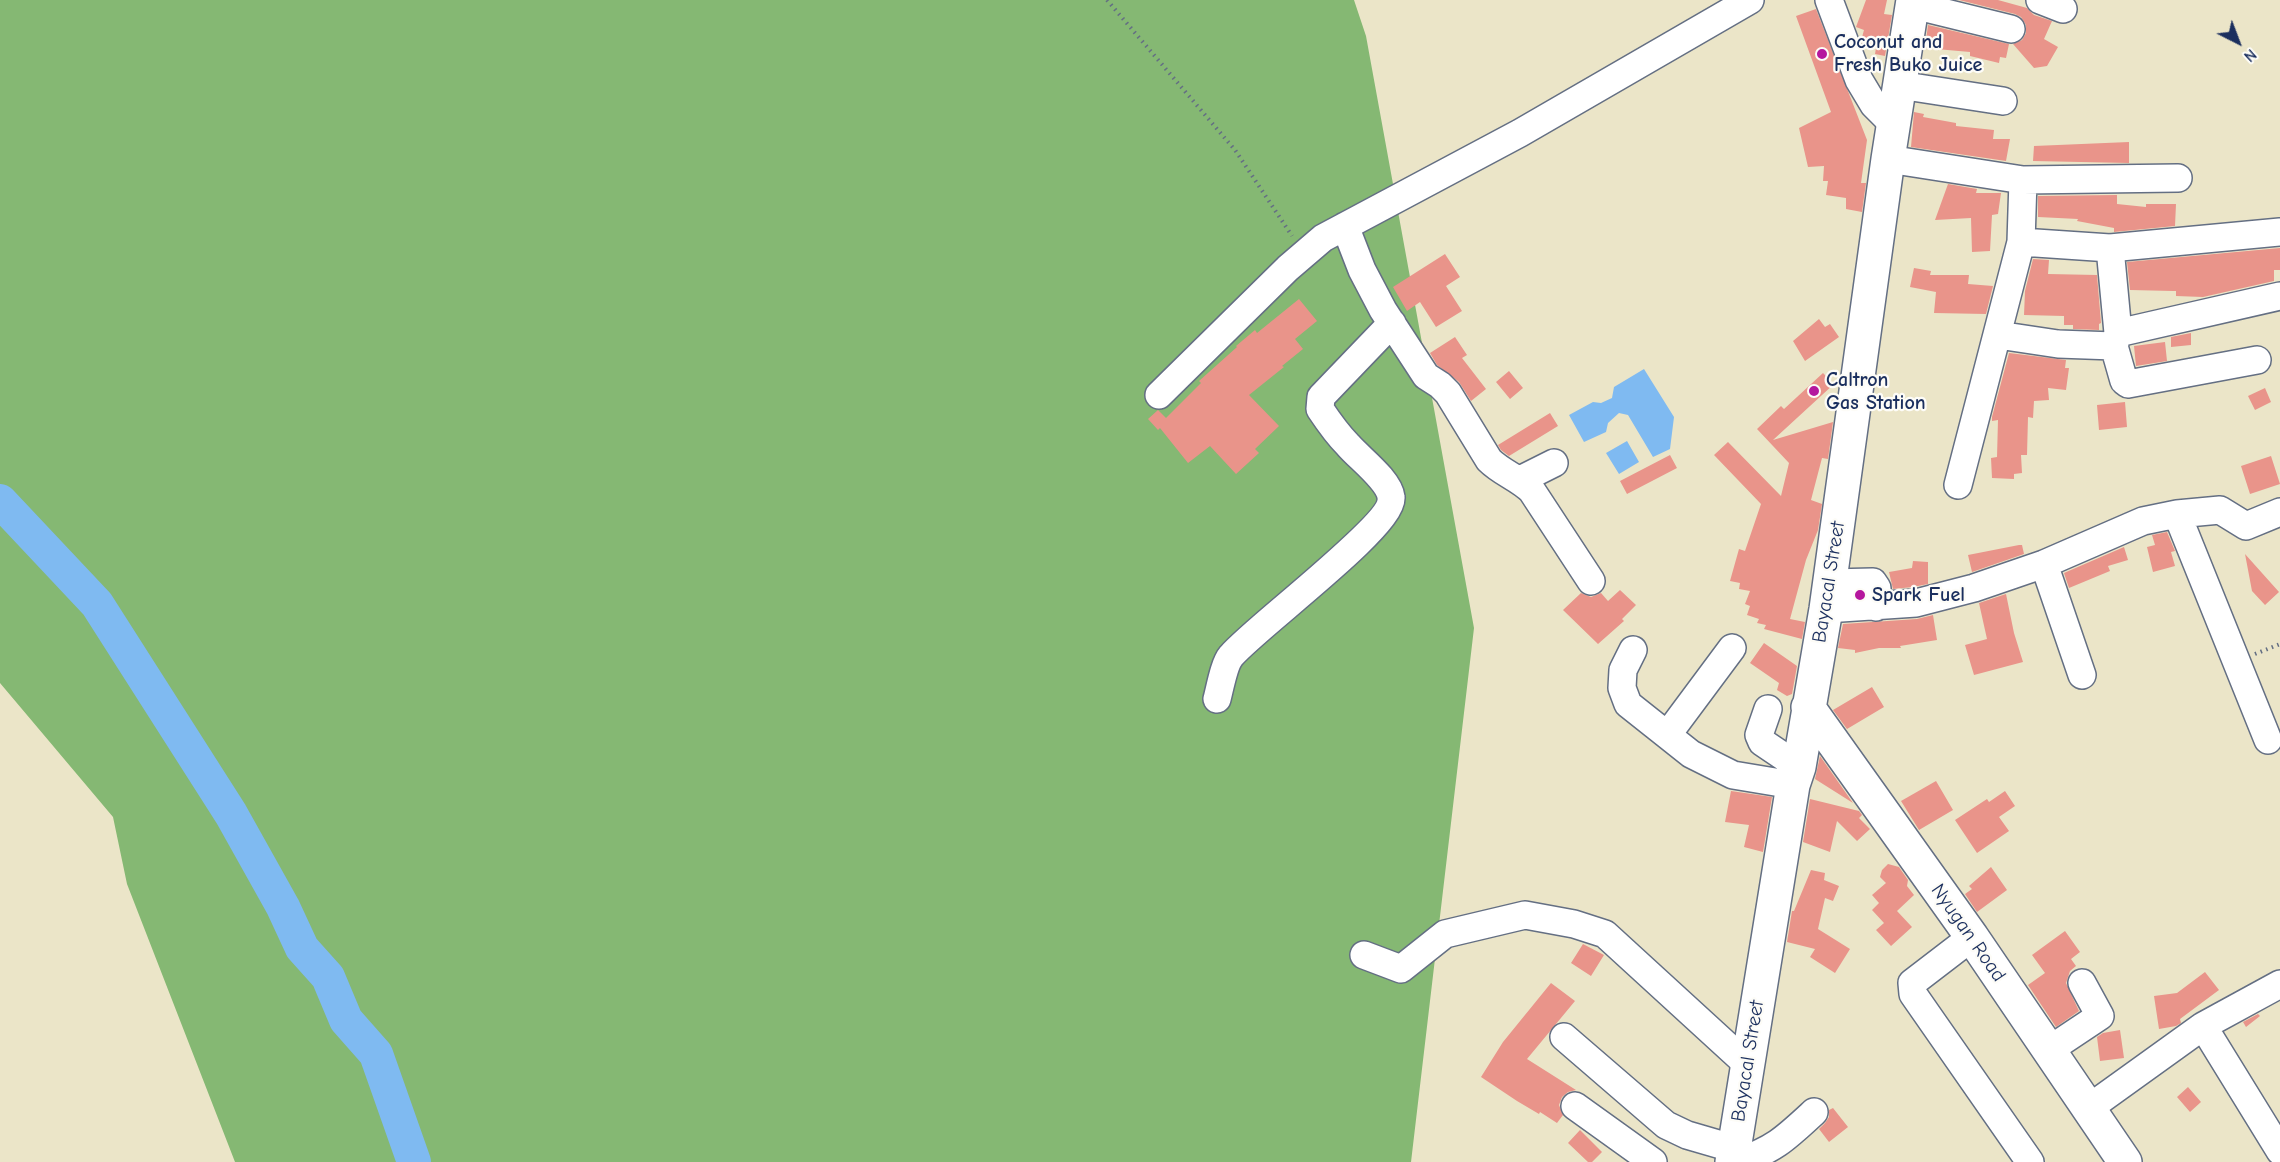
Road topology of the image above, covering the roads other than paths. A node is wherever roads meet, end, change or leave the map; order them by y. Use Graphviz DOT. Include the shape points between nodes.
graph roads {
  1 [pos="1750,0"];
  2 [pos="1829,0"];
  3 [pos="1913,2"];
  4 [pos="2010,29"];
  5 [pos="1899,85"];
  6 [pos="2003,100"];
  7 [pos="1893,124"];
  8 [pos="1888,159"];
  9 [pos="2178,178"];
  10 [pos="2023,180"];
  11 [pos="1334,232"];
  12 [pos="2280,232"];
  13 [pos="2021,242"];
  14 [pos="2110,248"];
  15 [pos="2280,296"];
  16 [pos="1392,323"];
  17 [pos="1998,335"];
  18 [pos="2116,340"];
  19 [pos="2258,360"];
  20 [pos="1159,395"];
  21 [pos="1554,463"];
  22 [pos="1520,480"];
  23 [pos="1958,485"];
  24 [pos="2280,512"];
  25 [pos="2177,514"];
  26 [pos="2043,564"];
  27 [pos="1591,581"];
  28 [pos="1828,596"];
  29 [pos="1732,648"];
  30 [pos="1633,650"];
  31 [pos="2082,675"];
  32 [pos="1217,699"];
  33 [pos="1808,706"];
  34 [pos="1768,709"];
  35 [pos="1668,734"];
  36 [pos="2268,740"];
  37 [pos="1796,776"];
  38 [pos="1972,937"];
  39 [pos="1364,955"];
  40 [pos="2082,983"];
  41 [pos="2280,984"];
  42 [pos="2203,1026"];
  43 [pos="1564,1037"];
  44 [pos="2049,1050"];
  45 [pos="1747,1064"];
  46 [pos="1575,1106"];
  47 [pos="2089,1108"];
  48 [pos="1814,1112"];
  49 [pos="2280,1151"];
  50 [pos="1735,1158"];
  51 [pos="1653,1162"];
  52 [pos="2030,1162"];
  53 [pos="2125,1162"];
  1 -- 11 [label="street" via="1520,133"];
  2 -- 7 [label="street" via="1859,80 1874,105"];
  3 -- 4 [label="street"];
  3 -- 5 [label="main road, Bayacal Street"];
  5 -- 6 [label="street"];
  5 -- 7 [label="main road, Bayacal Street"];
  7 -- 8 [label="main road, Bayacal Street"];
  8 -- 10 [label="street"];
  8 -- 28 [label="main road, Bayacal Street"];
  9 -- 10 [label="street"];
  10 -- 13 [label="street"];
  11 -- 16 [label="street" via="1362,270"];
  11 -- 20 [label="street" via="1288,267"];
  12 -- 14 [label="street"];
  13 -- 14 [label="street"];
  13 -- 17 [label="street"];
  14 -- 18 [label="street"];
  15 -- 18 [label="street"];
  16 -- 22 [label="street" via="1426,376 1440,385 1456,405 1489,460"];
  16 -- 32 [label="street" via="1321,397 1320,409 1387,487 1392,498 1388,510 1229,657"];
  17 -- 18 [label="street" via="2058,344"];
  17 -- 23 [label="street"];
  18 -- 19 [label="street" via="2124,381 2128,384"];
  21 -- 22 [label="street"];
  22 -- 27 [label="street" via="1533,491"];
  24 -- 25 [label="street" via="2246,526 2220,510"];
  25 -- 26 [label="street" via="2143,521"];
  25 -- 36 [label="street"];
  26 -- 28 [label="street" via="1916,603 1876,607 1877,588 1873,582"];
  26 -- 31 [label="street"];
  28 -- 33 [label="main road, Bayacal Street"];
  29 -- 35 [label="street"];
  30 -- 35 [label="street" via="1623,670 1622,687 1628,704"];
  33 -- 37 [label="main road, Bayacal Street"];
  33 -- 38 [label="main road, Nyugan Road"];
  34 -- 37 [label="street" via="1759,735"];
  35 -- 37 [label="street" via="1690,754 1733,775"];
  37 -- 45 [label="main road, Bayacal Street"];
  38 -- 44 [label="main road, Nyugan Road"];
  38 -- 52 [label="street" via="1912,983 1913,994"];
  39 -- 45 [label="street" via="1401,969 1444,934 1525,915 1574,924 1605,934"];
  40 -- 44 [label="street" via="2100,1016"];
  41 -- 42 [label="street"];
  42 -- 47 [label="street"];
  42 -- 49 [label="street"];
  43 -- 50 [label="street" via="1666,1125"];
  44 -- 47 [label="main road, Nyugan Road"];
  45 -- 50 [label="main road, Bayacal Street"];
  46 -- 51 [label="street"];
  47 -- 53 [label="main road, Nyugan Road"];
  48 -- 50 [label="street" via="1764,1153"];
}
